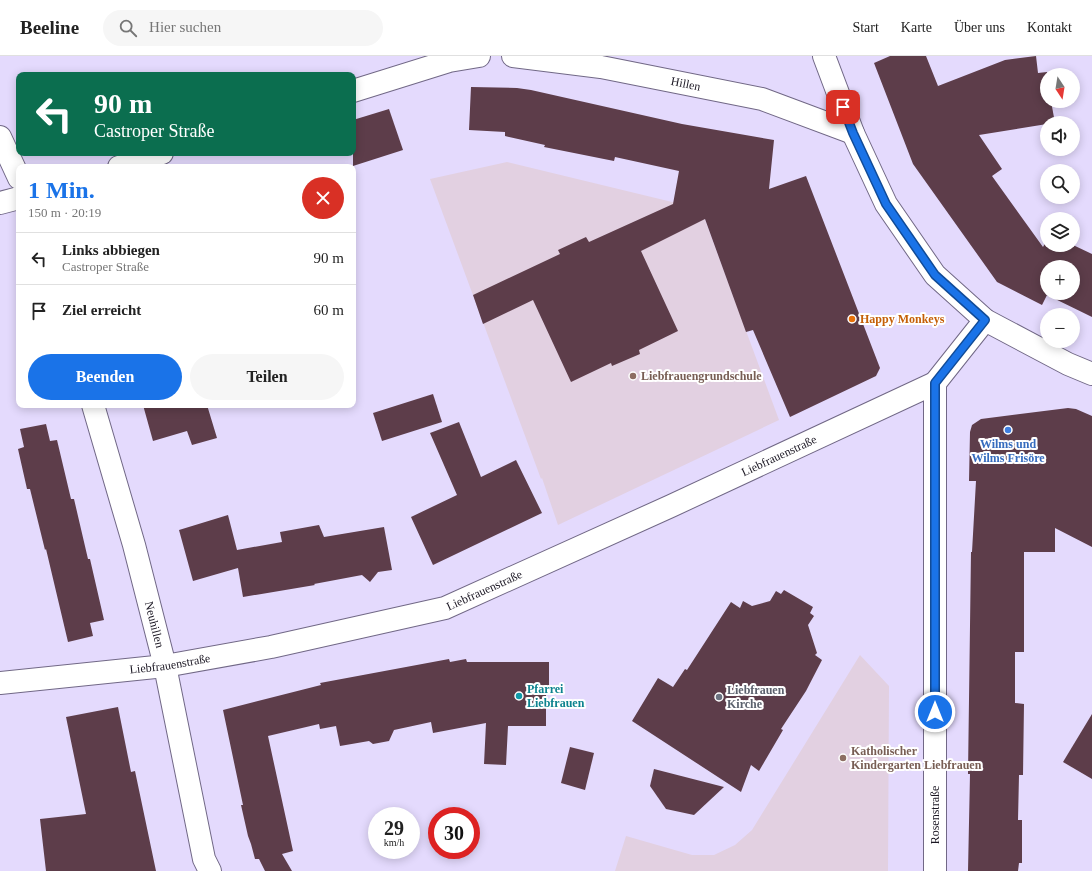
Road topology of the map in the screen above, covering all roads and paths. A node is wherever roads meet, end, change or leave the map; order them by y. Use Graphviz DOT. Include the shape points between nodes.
graph roads {
  1 [pos="479,56"];
  2 [pos="513,56"];
  3 [pos="824,56"];
  4 [pos="356,90"];
  5 [pos="853,133"];
  6 [pos="0,137"];
  7 [pos="153,156"];
  8 [pos="128,164"];
  9 [pos="16,172"];
  10 [pos="16,199"];
  11 [pos="0,203"];
  12 [pos="985,320"];
  13 [pos="1092,374"];
  14 [pos="935,383"];
  15 [pos="94,408"];
  16 [pos="165,666"];
  17 [pos="0,683"];
  18 [pos="210,871"];
  19 [pos="935,871"];
  1 -- 4 [label="street" via="449,61"];
  2 -- 5 [label="street, Hillen" via="601,67 762,99"];
  3 -- 5 [label="street"];
  5 -- 12 [label="street" via="886,204 930,268"];
  6 -- 9 [label="street"];
  7 -- 8 [label="street"];
  10 -- 11 [label="street"];
  12 -- 13 [label="street"];
  12 -- 14 [label="street"];
  14 -- 16 [label="street, Liebfrauenstraße" via="445,608 271,647"];
  14 -- 19 [label="street, Rosenstraße"];
  15 -- 16 [label="street, Neuhillen" via="134,545"];
  16 -- 17 [label="street, Liebfrauenstraße"];
  16 -- 18 [label="street, Neuhillen" via="204,859"];
}
